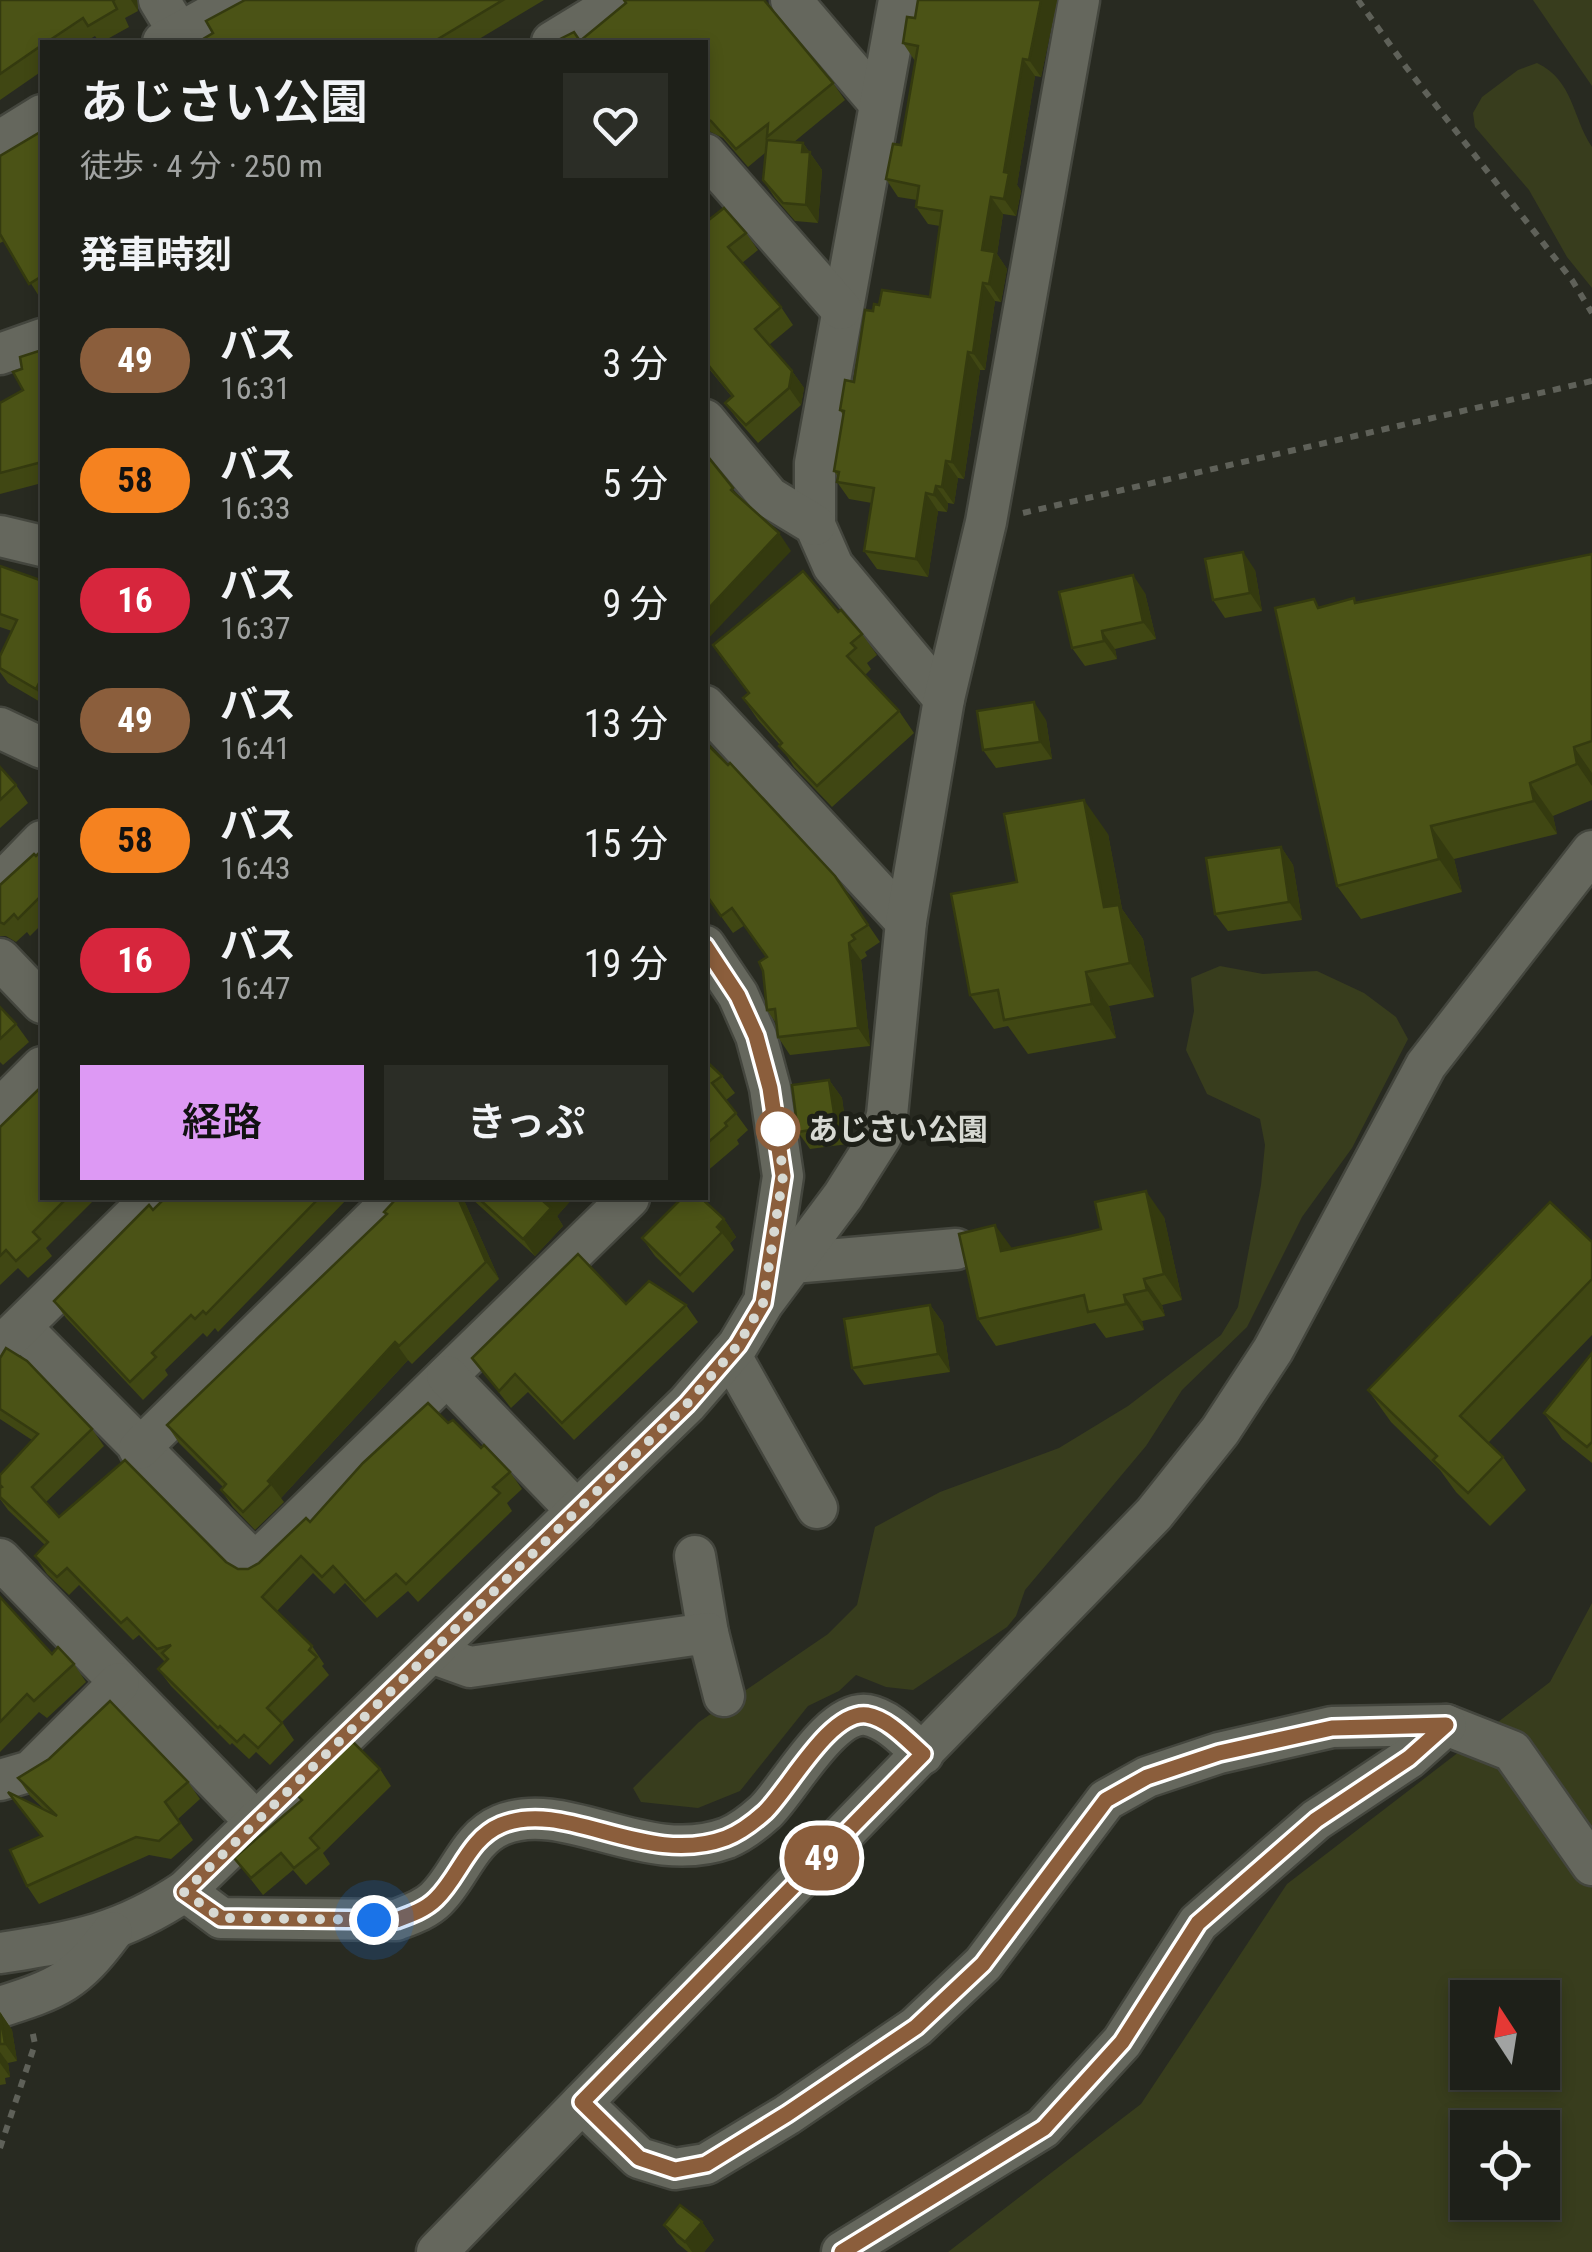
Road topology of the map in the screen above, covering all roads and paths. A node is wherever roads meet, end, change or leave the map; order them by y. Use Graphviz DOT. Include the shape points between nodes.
graph roads {
  1 [pos="239,0"];
  2 [pos="791,0"];
  3 [pos="899,0"];
  4 [pos="1079,0"];
  5 [pos="1358,0"];
  6 [pos="608,20"];
  7 [pos="167,25"];
  8 [pos="557,40"];
  9 [pos="879,103"];
  10 [pos="40,116"];
  11 [pos="0,141"];
  12 [pos="708,157"];
  13 [pos="842,309"];
  14 [pos="1592,313"];
  15 [pos="40,339"];
  16 [pos="0,354"];
  17 [pos="1592,381"];
  18 [pos="708,424"];
  19 [pos="986,522"];
  20 [pos="815,525"];
  21 [pos="0,536"];
  22 [pos="40,546"];
  23 [pos="944,699"];
  24 [pos="708,709"];
  25 [pos="0,728"];
  26 [pos="40,747"];
  27 [pos="40,843"];
  28 [pos="1592,852"];
  29 [pos="0,884"];
  30 [pos="906,922"];
  31 [pos="708,951"];
  32 [pos="0,959"];
  33 [pos="40,1001"];
  34 [pos="40,1069"];
  35 [pos="0,1109"];
  36 [pos="150,1200"];
  37 [pos="393,1200"];
  38 [pos="627,1200"];
  39 [pos="956,1249"];
  40 [pos="792,1264"];
  41 [pos="763,1303"];
  42 [pos="10,1336"];
  43 [pos="730,1354"];
  44 [pos="447,1376"];
  45 [pos="139,1449"];
  46 [pos="817,1508"];
  47 [pos="577,1511"];
  48 [pos="694,1556"];
  49 [pos="0,1558"];
  50 [pos="708,1632"];
  51 [pos="430,1653"];
  52 [pos="119,1683"];
  53 [pos="724,1696"];
  54 [pos="1446,1725"];
  55 [pos="923,1754"];
  56 [pos="0,1780"];
  57 [pos="256,1822"];
  58 [pos="1592,1865"];
  59 [pos="184,1892"];
  60 [pos="112,1932"];
  61 [pos="0,1953"];
  62 [pos="12,2003"];
  63 [pos="582,2102"];
  64 [pos="0,2148"];
  65 [pos="437,2252"];
  66 [pos="842,2252"];
  1 -- 7 [label="street"];
  2 -- 9 [label="street"];
  3 -- 9 [label="street"];
  4 -- 19 [label="street"];
  5 -- 14 [label="path"];
  6 -- 8 [label="street"];
  9 -- 13 [label="street"];
  10 -- 11 [label="street"];
  12 -- 13 [label="street"];
  13 -- 20 [label="street" via="814,463"];
  15 -- 16 [label="street"];
  17 -- 19 [label="path"];
  18 -- 20 [label="street" via="769,497"];
  19 -- 23 [label="street"];
  20 -- 23 [label="street" via="833,566"];
  21 -- 22 [label="street"];
  23 -- 30 [label="street"];
  24 -- 30 [label="street"];
  25 -- 26 [label="street"];
  27 -- 29 [label="street"];
  28 -- 55 [label="street" via="1426,1065 1273,1350 1220,1431 1154,1514"];
  30 -- 40 [label="street" via="881,1136"];
  31 -- 41 [label="street" via="756,1036 780,1142 783,1176"];
  32 -- 33 [label="street"];
  34 -- 35 [label="street"];
  36 -- 42 [label="street"];
  37 -- 45 [label="street"];
  38 -- 44 [label="street"];
  39 -- 40 [label="street"];
  40 -- 41 [label="street"];
  41 -- 43 [label="street"];
  42 -- 45 [label="street"];
  43 -- 46 [label="street"];
  43 -- 47 [label="street"];
  44 -- 45 [label="street" via="255,1563"];
  44 -- 47 [label="street"];
  47 -- 51 [label="street"];
  48 -- 50 [label="street"];
  49 -- 52 [label="street"];
  50 -- 51 [label="street" via="470,1666"];
  50 -- 53 [label="street"];
  51 -- 57 [label="street"];
  52 -- 56 [label="street" via="32,1772"];
  52 -- 57 [label="street"];
  54 -- 58 [label="street" via="1512,1751"];
  54 -- 63 [label="street" via="1332,1728 1219,1753 1147,1777 1106,1800 983,1964 916,2027 706,2164 675,2170 639,2158"];
  54 -- 66 [label="street" via="1316,1820 1198,1923 1122,2042 1044,2128"];
  55 -- 59 [label="street" via="887,1723 864,1714 840,1723 764,1812 730,1837 692,1847 652,1845 561,1821 502,1825 482,1838 437,1899 396,1920 221,1918"];
  55 -- 63 [label="street"];
  57 -- 59 [label="street"];
  59 -- 60 [label="street"];
  60 -- 61 [label="street"];
  60 -- 62 [label="street" via="84,1969"];
  62 -- 64 [label="path" via="35,2044"];
  63 -- 65 [label="street"];
}
